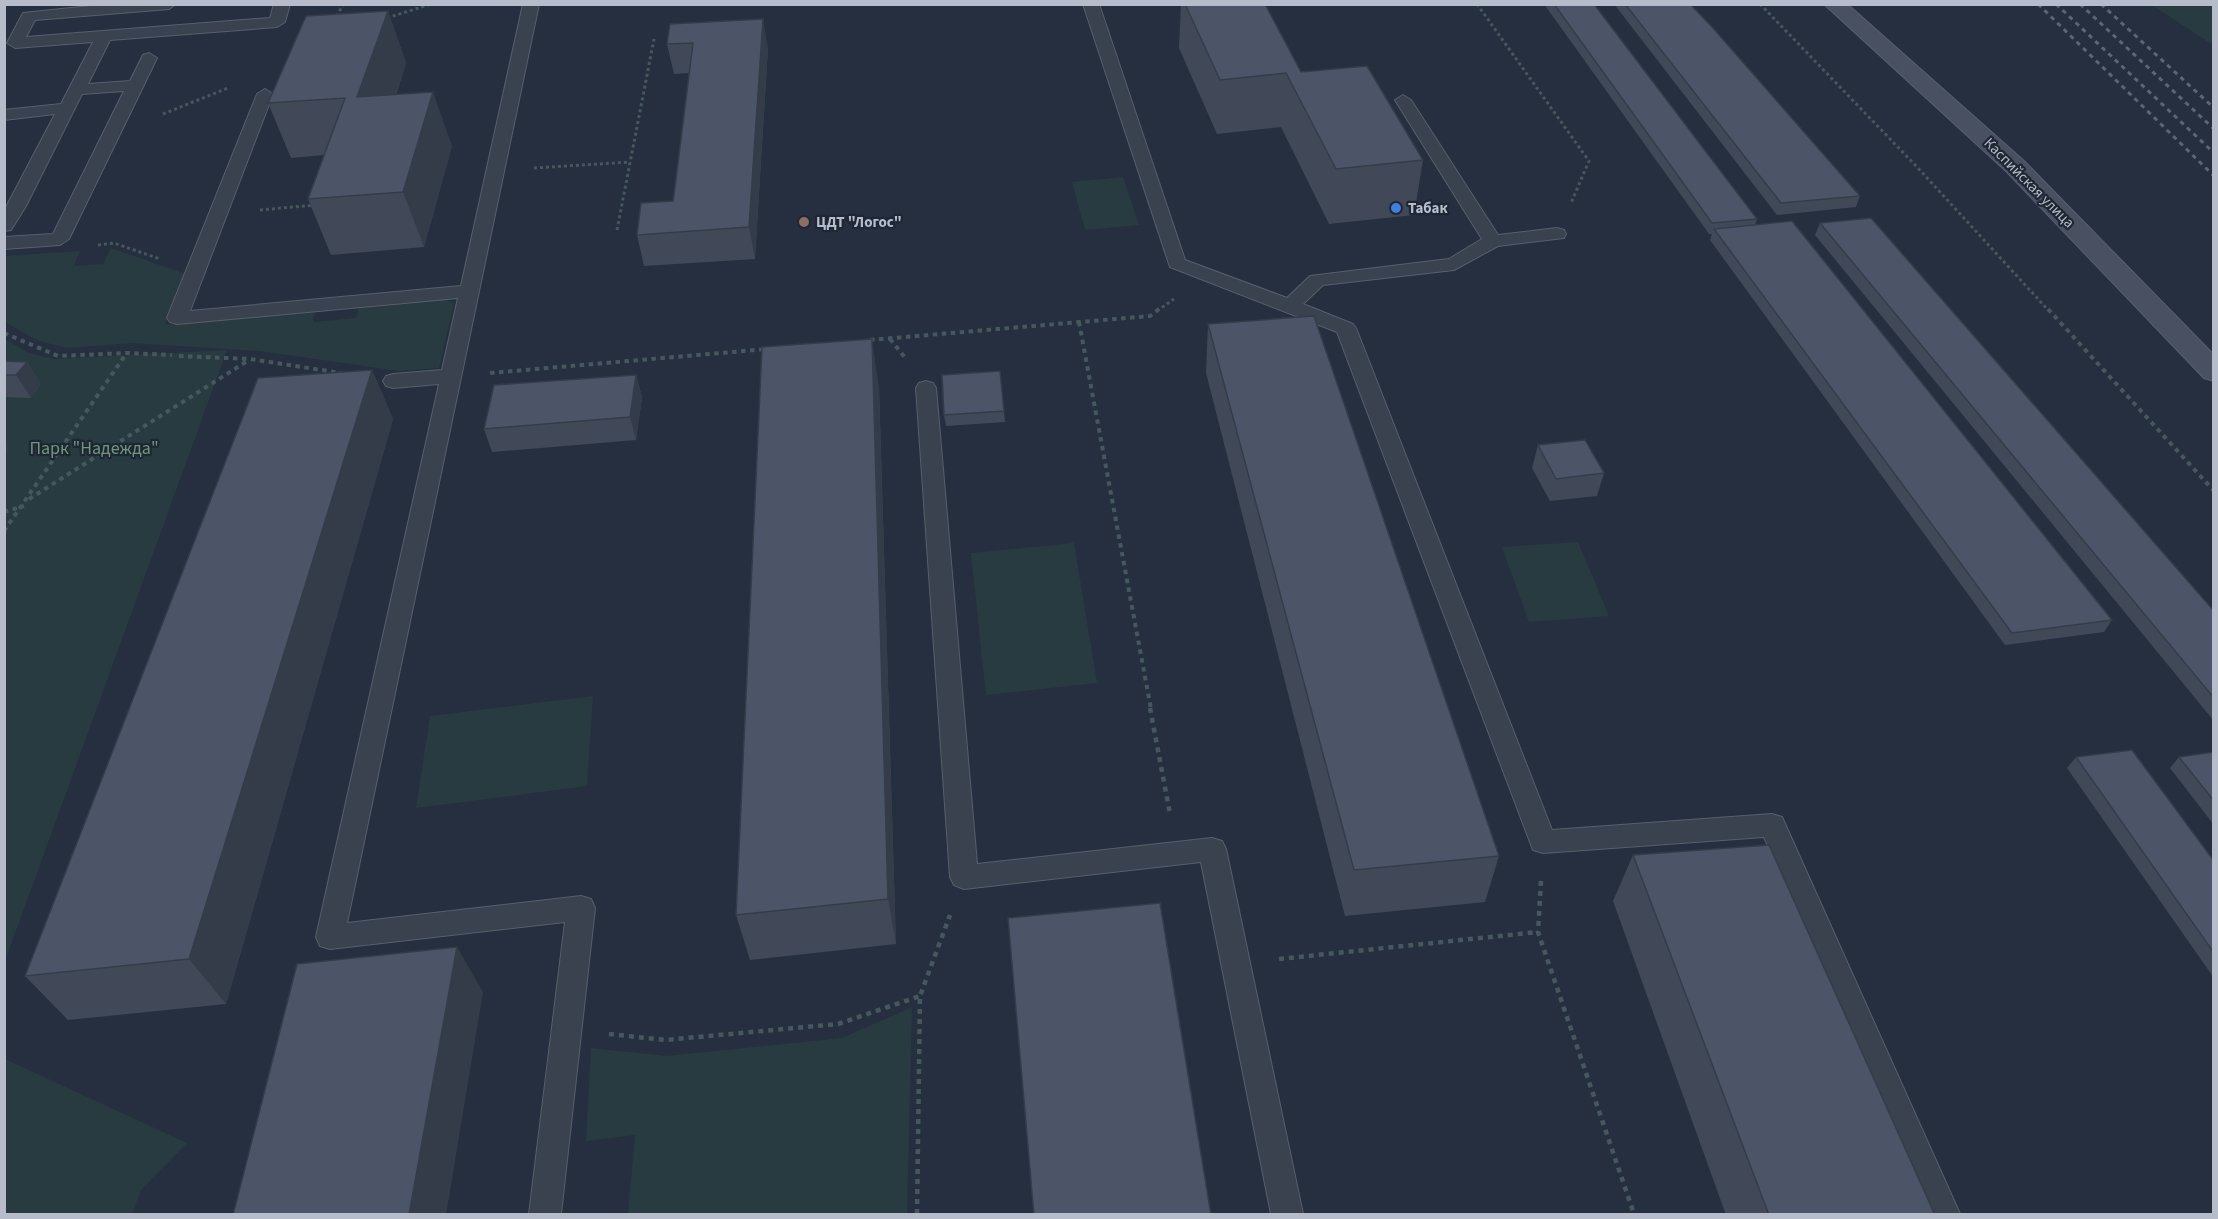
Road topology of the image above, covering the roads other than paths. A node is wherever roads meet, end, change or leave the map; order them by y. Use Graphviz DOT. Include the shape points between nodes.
graph roads {
  1 [pos="169,4"];
  2 [pos="282,4"];
  3 [pos="531,4"];
  4 [pos="1091,4"];
  5 [pos="1834,4"];
  6 [pos="104,36"];
  7 [pos="149,58"];
  8 [pos="136,86"];
  9 [pos="76,90"];
  10 [pos="265,94"];
  11 [pos="1403,100"];
  12 [pos="67,108"];
  13 [pos="4,115"];
  14 [pos="4,226"];
  15 [pos="1557,234"];
  16 [pos="1493,241"];
  17 [pos="4,243"];
  18 [pos="468,291"];
  19 [pos="1291,305"];
  20 [pos="2214,372"];
  21 [pos="451,376"];
  22 [pos="919,378"];
  23 [pos="393,381"];
  24 [pos="546,1215"];
  25 [pos="1287,1215"];
  26 [pos="1944,1215"];
  1 -- 6 [label="lane" via="29,16 15,43"];
  2 -- 6 [label="lane" via="277,22"];
  3 -- 18 [label="lane"];
  4 -- 19 [label="lane" via="1178,262"];
  5 -- 20 [label="main road, Каспийская улица" via="2015,166"];
  6 -- 9 [label="lane"];
  7 -- 8 [label="lane"];
  8 -- 9 [label="lane"];
  8 -- 17 [label="lane" via="60,239"];
  9 -- 12 [label="lane"];
  10 -- 18 [label="lane" via="177,318"];
  11 -- 16 [label="lane"];
  12 -- 13 [label="lane"];
  12 -- 14 [label="lane"];
  15 -- 16 [label="lane"];
  16 -- 19 [label="lane" via="1454,264 1317,280"];
  18 -- 21 [label="lane"];
  19 -- 26 [label="lane" via="1346,328 1543,842 1772,825"];
  21 -- 23 [label="lane"];
  21 -- 24 [label="lane" via="330,937 582,908"];
  22 -- 25 [label="lane" via="964,877 1212,849"];
}
